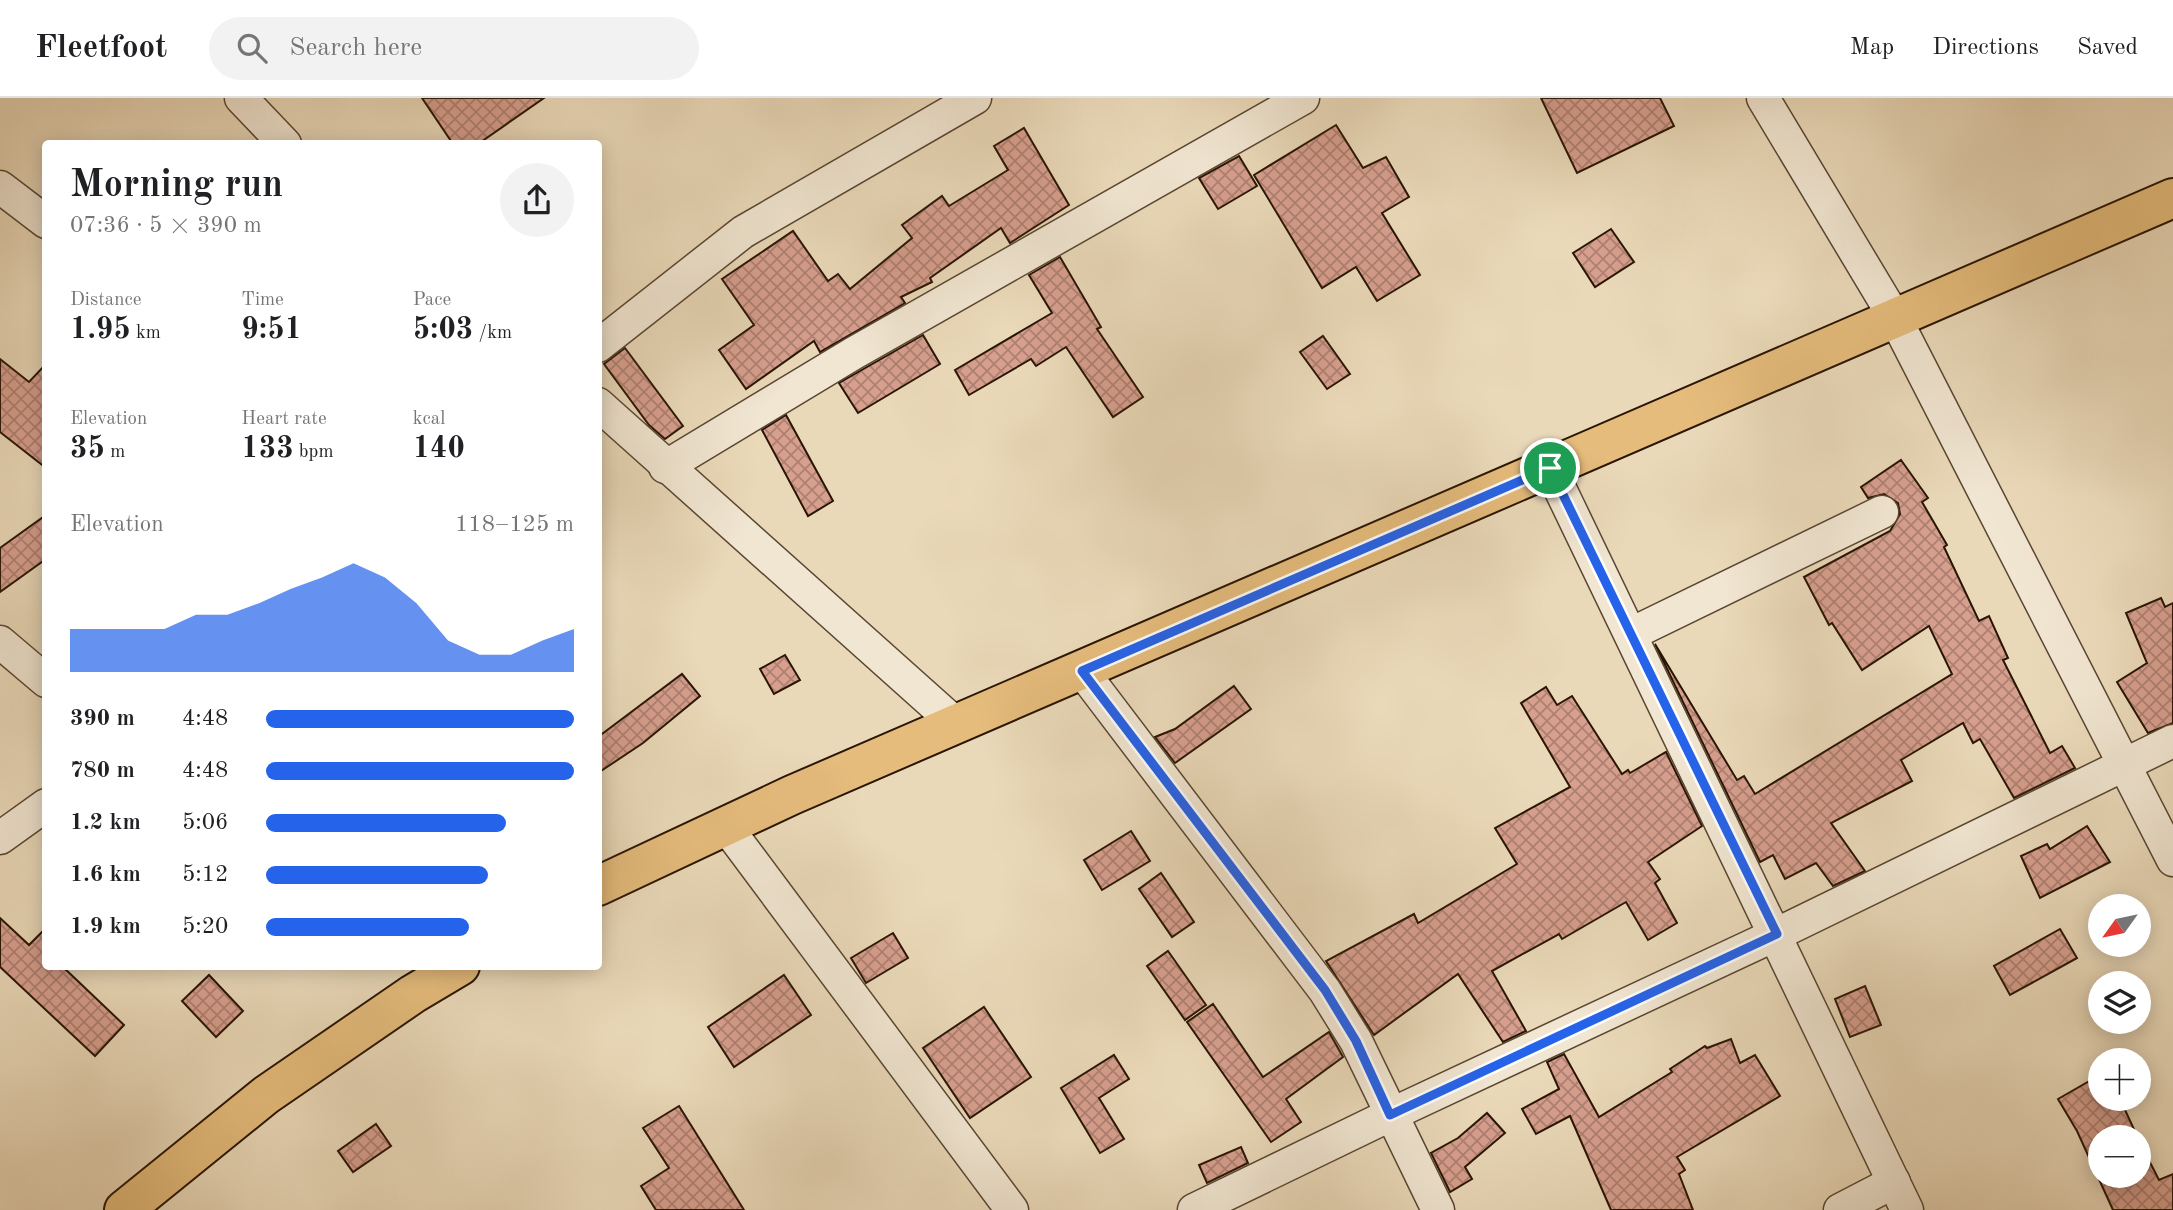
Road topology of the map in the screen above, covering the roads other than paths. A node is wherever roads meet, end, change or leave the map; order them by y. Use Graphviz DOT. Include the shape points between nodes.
graph roads {
  1 [pos="242,98"];
  2 [pos="975,98"];
  3 [pos="1303,98"];
  4 [pos="1763,98"];
  5 [pos="276,121"];
  6 [pos="0,187"];
  7 [pos="2173,198"];
  8 [pos="42,219"];
  9 [pos="1895,318"];
  10 [pos="602,343"];
  11 [pos="602,408"];
  12 [pos="665,467"];
  13 [pos="1550,468"];
  14 [pos="1882,512"];
  15 [pos="1631,634"];
  16 [pos="0,642"];
  17 [pos="1082,671"];
  18 [pos="42,678"];
  19 [pos="957,725"];
  20 [pos="2173,741"];
  21 [pos="2125,764"];
  22 [pos="42,807"];
  23 [pos="725,825"];
  24 [pos="0,838"];
  25 [pos="2173,860"];
  26 [pos="602,884"];
  27 [pos="1777,934"];
  28 [pos="453,970"];
  29 [pos="1390,1115"];
  30 [pos="1901,1196"];
  31 [pos="124,1210"];
  32 [pos="1013,1210"];
  33 [pos="1194,1210"];
  34 [pos="1438,1210"];
  35 [pos="1840,1210"];
  1 -- 5 [label="street"];
  2 -- 10 [label="street" via="743,232"];
  3 -- 12 [label="street" via="854,353"];
  4 -- 9 [label="street"];
  6 -- 8 [label="street"];
  7 -- 9 [label="main road"];
  9 -- 13 [label="main road"];
  9 -- 21 [label="street"];
  11 -- 12 [label="street"];
  12 -- 19 [label="street"];
  13 -- 15 [label="street"];
  13 -- 17 [label="main road"];
  14 -- 15 [label="street"];
  15 -- 27 [label="street"];
  16 -- 18 [label="street"];
  17 -- 19 [label="main road"];
  17 -- 29 [label="street" via="1325,990 1356,1041"];
  19 -- 23 [label="main road"];
  20 -- 21 [label="street"];
  21 -- 25 [label="street"];
  21 -- 27 [label="street"];
  22 -- 24 [label="street"];
  23 -- 26 [label="main road"];
  23 -- 32 [label="street"];
  27 -- 29 [label="street"];
  27 -- 30 [label="street"];
  28 -- 31 [label="main road" via="267,1094"];
  29 -- 33 [label="street"];
  29 -- 34 [label="street"];
  30 -- 35 [label="street"];
}
